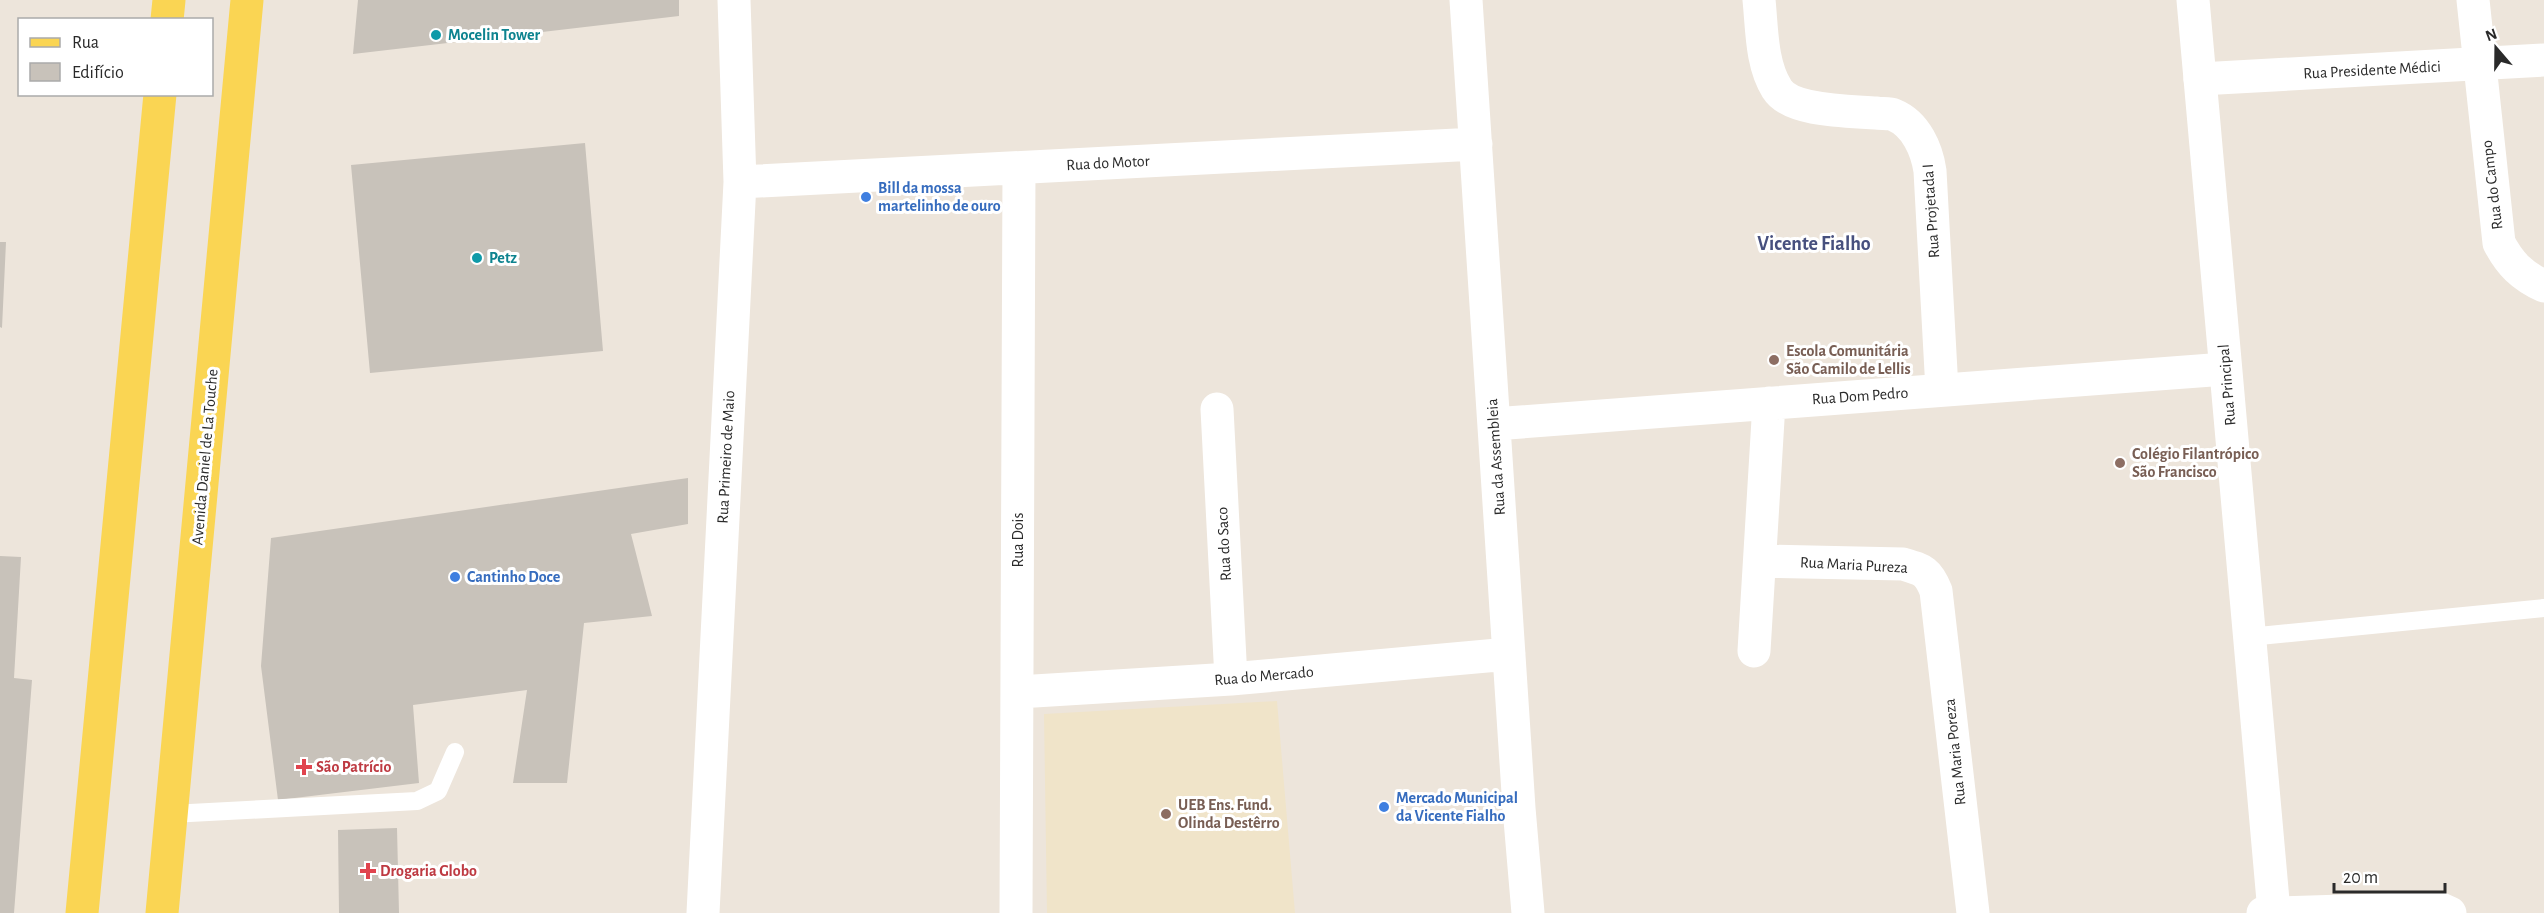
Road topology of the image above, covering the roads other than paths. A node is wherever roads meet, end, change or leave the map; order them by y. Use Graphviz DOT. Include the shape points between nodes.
graph roads {
  1 [pos="169,0"];
  2 [pos="248,0"];
  3 [pos="734,0"];
  4 [pos="1466,0"];
  5 [pos="1759,0"];
  6 [pos="2193,0"];
  7 [pos="2473,0"];
  8 [pos="167,18"];
  9 [pos="2544,60"];
  10 [pos="2478,64"];
  11 [pos="2200,79"];
  12 [pos="160,96"];
  13 [pos="1476,144"];
  14 [pos="1019,168"];
  15 [pos="740,182"];
  16 [pos="2544,286"];
  17 [pos="2225,369"];
  18 [pos="1942,390"];
  19 [pos="1770,403"];
  20 [pos="1217,409"];
  21 [pos="1494,424"];
  22 [pos="1760,561"];
  23 [pos="1936,591"];
  24 [pos="2544,608"];
  25 [pos="2249,637"];
  26 [pos="1754,651"];
  27 [pos="1509,654"];
  28 [pos="1231,679"];
  29 [pos="1018,692"];
  30 [pos="455,752"];
  31 [pos="171,814"];
  32 [pos="82,913"];
  33 [pos="162,913"];
  34 [pos="703,913"];
  35 [pos="1016,913"];
  36 [pos="1528,913"];
  37 [pos="1973,913"];
  38 [pos="2270,913"];
  39 [pos="2450,913"];
  1 -- 8 [label="main road"];
  2 -- 31 [label="main road, Avenida Daniel de La Touche"];
  3 -- 15 [label="street, Rua Primeiro de Maio"];
  4 -- 13 [label="street, Rua da Assembleia"];
  5 -- 18 [label="street, Rua Projetada I" via="1767,69 1777,91 1791,102 1809,106 1895,115 1921,141 1930,171"];
  6 -- 11 [label="street, Rua Principal"];
  7 -- 10 [label="street, Rua do Campo"];
  9 -- 10 [label="street, Rua Presidente Médici"];
  10 -- 11 [label="street, Rua Presidente Médici"];
  10 -- 16 [label="street, Rua do Campo" via="2499,243 2509,262 2526,278"];
  11 -- 17 [label="street, Rua Principal"];
  12 -- 32 [label="main road"];
  13 -- 14 [label="street, Rua do Motor"];
  13 -- 21 [label="street, Rua da Assembleia"];
  14 -- 15 [label="street, Rua do Motor"];
  14 -- 29 [label="street, Rua Dois"];
  15 -- 34 [label="street, Rua Primeiro de Maio"];
  17 -- 18 [label="street, Rua Dom Pedro"];
  17 -- 25 [label="street, Rua Principal"];
  18 -- 19 [label="street, Rua Dom Pedro"];
  19 -- 21 [label="street, Rua Dom Pedro"];
  19 -- 22 [label="street"];
  20 -- 28 [label="street, Rua do Saco"];
  21 -- 27 [label="street, Rua da Assembleia"];
  22 -- 23 [label="street, Rua Maria Pureza" via="1903,564 1930,577"];
  22 -- 26 [label="street"];
  23 -- 37 [label="street, Rua Maria Poreza"];
  24 -- 25 [label="lane"];
  25 -- 38 [label="street, Rua Principal"];
  27 -- 28 [label="street, Rua do Mercado"];
  27 -- 36 [label="street, Rua da Assembleia"];
  28 -- 29 [label="street, Rua do Mercado"];
  29 -- 35 [label="street, Rua Dois"];
  30 -- 31 [label="lane" via="438,790 417,801"];
  31 -- 33 [label="main road, Avenida Daniel de La Touche"];
  38 -- 39 [label="street" via="2439,909"];
}
